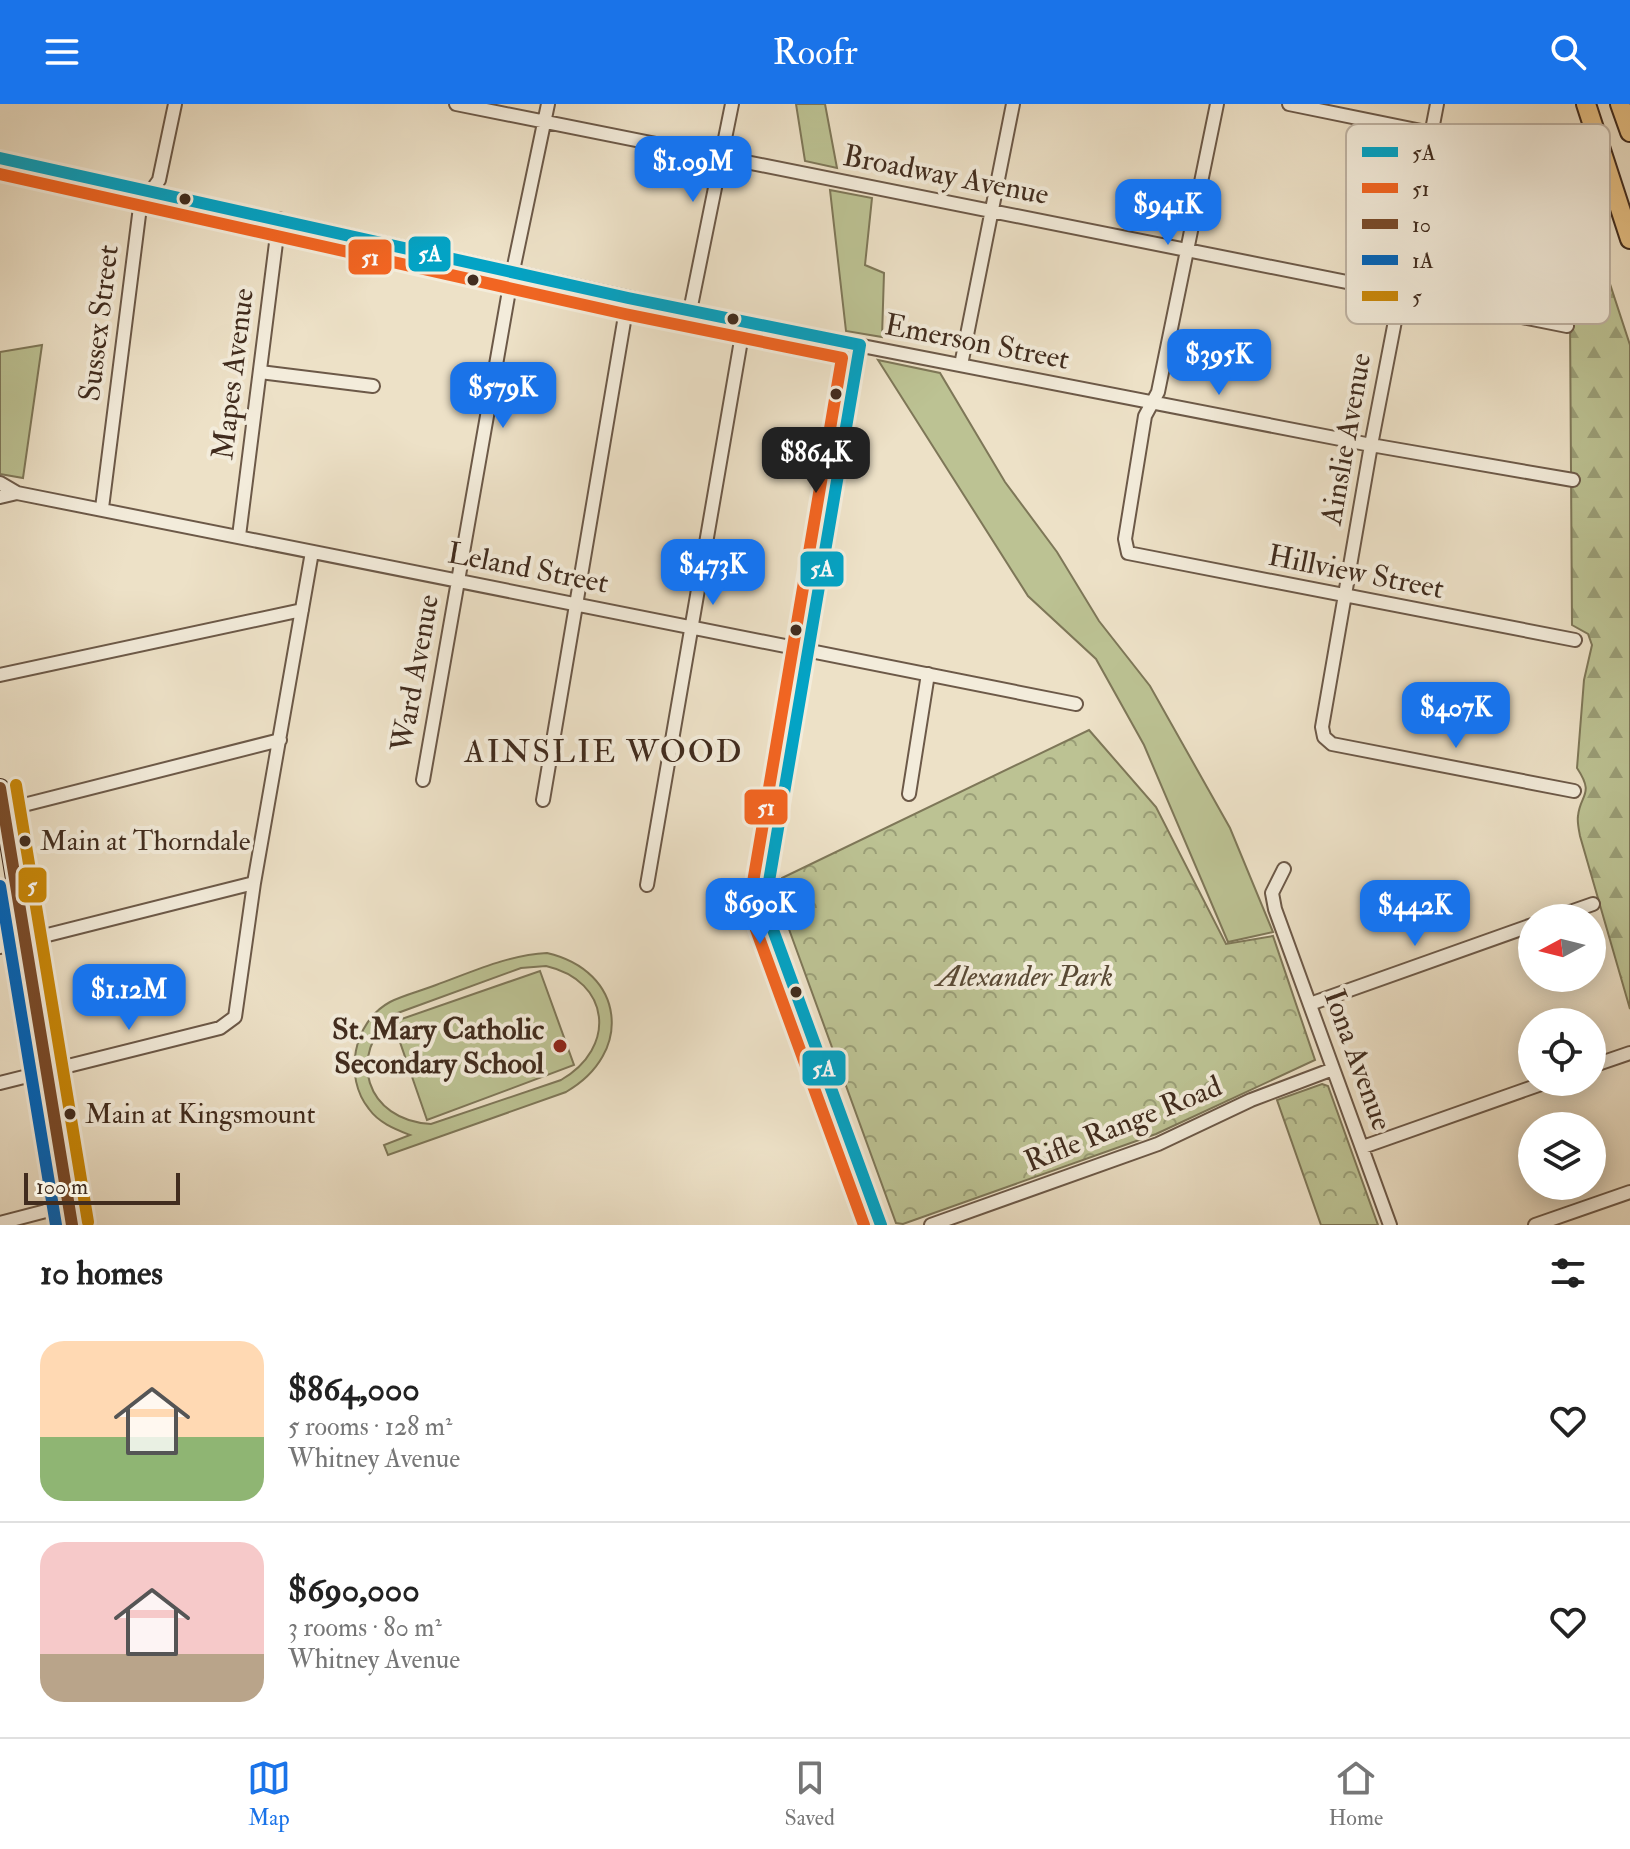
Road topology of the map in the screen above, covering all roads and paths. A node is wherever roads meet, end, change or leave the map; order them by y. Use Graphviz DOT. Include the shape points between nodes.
graph roads {
  1 [pos="175,104"];
  2 [pos="456,104"];
  3 [pos="548,104"];
  4 [pos="732,104"];
  5 [pos="1013,104"];
  6 [pos="1217,104"];
  7 [pos="1289,104"];
  8 [pos="1437,104"];
  9 [pos="1586,104"];
  10 [pos="1620,104"];
  11 [pos="545,122"];
  12 [pos="1384,124"];
  13 [pos="1433,124"];
  14 [pos="1593,124"];
  15 [pos="1630,132"];
  16 [pos="721,157"];
  17 [pos="0,158"];
  18 [pos="1610,178"];
  19 [pos="152,191"];
  20 [pos="992,211"];
  21 [pos="279,219"];
  22 [pos="1630,239"];
  23 [pos="1186,250"];
  24 [pos="513,272"];
  25 [pos="1346,282"];
  26 [pos="628,298"];
  27 [pos="690,311"];
  28 [pos="744,323"];
  29 [pos="1393,324"];
  30 [pos="1557,324"];
  31 [pos="1567,326"];
  32 [pos="860,345"];
  33 [pos="961,365"];
  34 [pos="260,372"];
  35 [pos="373,386"];
  36 [pos="1152,403"];
  37 [pos="1371,445"];
  38 [pos="1573,480"];
  39 [pos="0,483"];
  40 [pos="17,493"];
  41 [pos="0,497"];
  42 [pos="102,508"];
  43 [pos="239,536"];
  44 [pos="312,552"];
  45 [pos="459,580"];
  46 [pos="1346,596"];
  47 [pos="575,604"];
  48 [pos="302,610"];
  49 [pos="691,627"];
  50 [pos="1575,640"];
  51 [pos="808,650"];
  52 [pos="928,674"];
  53 [pos="0,675"];
  54 [pos="1076,704"];
  55 [pos="280,740"];
  56 [pos="423,780"];
  57 [pos="0,788"];
  58 [pos="1574,791"];
  59 [pos="909,794"];
  60 [pos="543,800"];
  61 [pos="2,811"];
  62 [pos="1284,869"];
  63 [pos="254,883"];
  64 [pos="647,885"];
  65 [pos="1518,930"];
  66 [pos="26,941"];
  67 [pos="0,947"];
  68 [pos="1310,1004"];
  69 [pos="1630,1053"];
  70 [pos="1606,1061"];
  71 [pos="1333,1069"];
  72 [pos="47,1071"];
  73 [pos="0,1083"];
  74 [pos="1518,1092"];
  75 [pos="1363,1147"];
  76 [pos="1630,1192"];
  77 [pos="69,1205"];
  78 [pos="0,1223"];
  79 [pos="72,1225"];
  80 [pos="881,1225"];
  81 [pos="931,1225"];
  82 [pos="1390,1225"];
  83 [pos="1535,1225"];
  1 -- 19 [label="street, Sussex Street"];
  2 -- 11 [label="street, Broadway Avenue"];
  3 -- 11 [label="street, Ward Avenue"];
  4 -- 16 [label="street"];
  5 -- 20 [label="street"];
  6 -- 23 [label="street"];
  7 -- 12 [label="street"];
  8 -- 13 [label="street, Ainslie Avenue"];
  9 -- 14 [label="highway"];
  10 -- 15 [label="highway"];
  11 -- 16 [label="street, Broadway Avenue"];
  11 -- 24 [label="street, Ward Avenue"];
  16 -- 20 [label="street, Broadway Avenue"];
  16 -- 27 [label="street"];
  17 -- 19 [label="street, Emerson Street"];
  18 -- 22 [label="highway"];
  19 -- 21 [label="street, Emerson Street"];
  19 -- 42 [label="street, Sussex Street" via="140,207"];
  20 -- 23 [label="street, Broadway Avenue"];
  20 -- 33 [label="street"];
  21 -- 24 [label="street, Emerson Street"];
  21 -- 34 [label="street, Mapes Avenue"];
  23 -- 25 [label="street, Broadway Avenue"];
  23 -- 36 [label="street"];
  24 -- 26 [label="street, Emerson Street"];
  24 -- 45 [label="street, Ward Avenue"];
  26 -- 27 [label="street, Emerson Street"];
  26 -- 47 [label="street"];
  27 -- 28 [label="street, Emerson Street"];
  28 -- 32 [label="street, Emerson Street"];
  28 -- 49 [label="street"];
  29 -- 37 [label="street, Ainslie Avenue"];
  30 -- 31 [label="street, Broadway Avenue"];
  32 -- 33 [label="street, Emerson Street"];
  32 -- 51 [label="street"];
  33 -- 36 [label="street, Emerson Street"];
  34 -- 35 [label="street"];
  34 -- 43 [label="street, Mapes Avenue"];
  36 -- 37 [label="street, Emerson Street"];
  36 -- 46 [label="street, Hillview Street" via="1145,416 1125,539 1128,553"];
  37 -- 38 [label="street, Emerson Street"];
  37 -- 46 [label="street, Ainslie Avenue"];
  39 -- 40 [label="street, Leland Street"];
  40 -- 41 [label="street, Leland Street"];
  40 -- 42 [label="street, Leland Street"];
  42 -- 43 [label="street, Leland Street"];
  43 -- 44 [label="street, Leland Street"];
  44 -- 45 [label="street, Leland Street"];
  44 -- 48 [label="street"];
  45 -- 47 [label="street, Leland Street"];
  45 -- 56 [label="street, Ward Avenue"];
  46 -- 50 [label="street, Hillview Street"];
  46 -- 58 [label="street, Ainslie Avenue" via="1322,727 1332,744"];
  47 -- 49 [label="street, Leland Street"];
  47 -- 60 [label="street"];
  48 -- 53 [label="street"];
  48 -- 55 [label="street"];
  49 -- 51 [label="street, Leland Street"];
  49 -- 64 [label="street"];
  51 -- 52 [label="street, Leland Street"];
  51 -- 80 [label="street" via="766,899"];
  52 -- 54 [label="street, Leland Street"];
  52 -- 59 [label="street"];
  55 -- 61 [label="street"];
  55 -- 63 [label="street"];
  57 -- 61 [label="main road"];
  61 -- 66 [label="main road"];
  62 -- 68 [label="street, Iona Avenue" via="1272,893 1275,909"];
  63 -- 66 [label="street"];
  63 -- 72 [label="street" via="235,1017 220,1028"];
  65 -- 68 [label="street"];
  66 -- 67 [label="street"];
  66 -- 72 [label="main road"];
  68 -- 71 [label="street, Iona Avenue"];
  69 -- 70 [label="street"];
  71 -- 75 [label="street, Iona Avenue"];
  71 -- 81 [label="street, Rifle Range Road" via="1158,1144"];
  72 -- 73 [label="street"];
  72 -- 77 [label="main road"];
  74 -- 75 [label="street"];
  75 -- 82 [label="street, Iona Avenue"];
  76 -- 83 [label="street"];
  77 -- 78 [label="street"];
  77 -- 79 [label="main road"];
}
